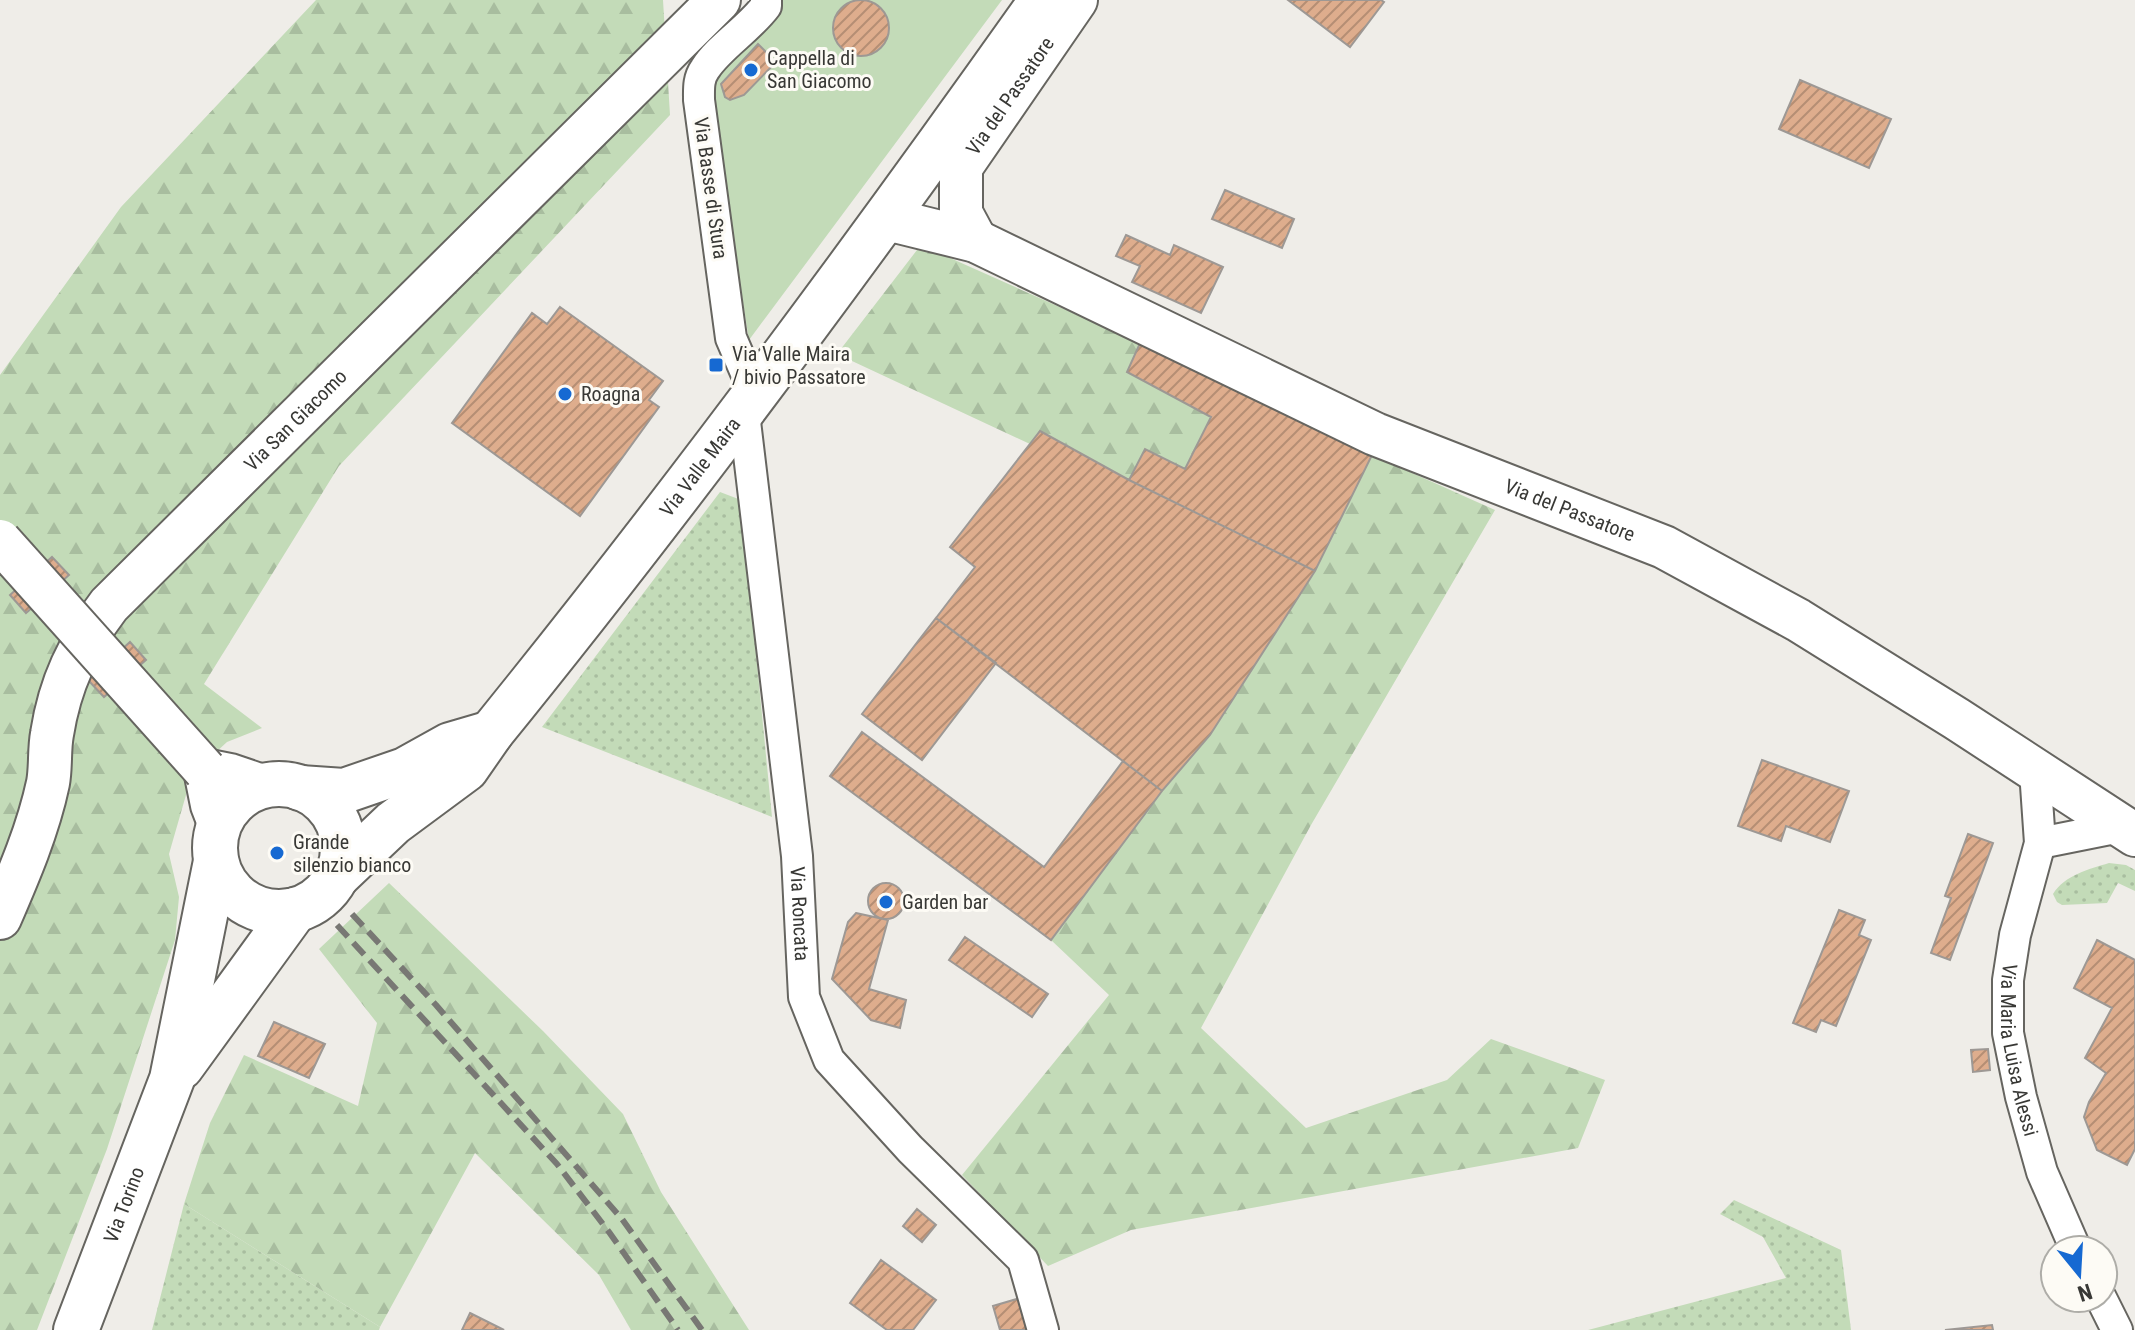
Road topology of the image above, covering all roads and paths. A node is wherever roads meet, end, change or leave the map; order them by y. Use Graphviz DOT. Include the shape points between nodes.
graph roads {
  1 [pos="719,0"];
  2 [pos="766,0"];
  3 [pos="1042,0"];
  4 [pos="1076,0"];
  5 [pos="887,219"];
  6 [pos="976,241"];
  7 [pos="750,404"];
  8 [pos="0,541"];
  9 [pos="491,733"];
  10 [pos="205,770"];
  11 [pos="2035,771"];
  12 [pos="281,787"];
  13 [pos="2128,831"];
  14 [pos="218,842"];
  15 [pos="2040,843"];
  16 [pos="337,876"];
  17 [pos="295,910"];
  18 [pos="0,918"];
  19 [pos="172,1079"];
  20 [pos="2069,1234"];
  21 [pos="76,1330"];
  22 [pos="1043,1330"];
  1 -- 18 [label="street, Via San Giacomo" via="109,605 85,636 62,689 48,782 26,860"];
  2 -- 7 [label="street, Via Basse di Stura" via="758,17 705,69 699,82 731,338"];
  3 -- 5 [label="main road, Via Valle Maira"];
  4 -- 6 [label="street, Via del Passatore" via="961,167 961,213"];
  5 -- 6 [label="street, Via del Passatore"];
  5 -- 7 [label="main road, Via Valle Maira"];
  6 -- 11 [label="street, Via del Passatore" via="1375,434 1664,547 1798,620"];
  7 -- 9 [label="main road, Via Valle Maira"];
  7 -- 22 [label="street, Via Roncata" via="797,856 804,997 829,1060 1023,1260"];
  8 -- 10 [label="street, bridge"];
  9 -- 12 [label="main road" via="344,791"];
  9 -- 16 [label="main road, Via Valle Maira" via="466,769 393,823"];
  10 -- 12 [label="street"];
  10 -- 14 [label="street"];
  11 -- 13 [label="street, Via del Passatore"];
  11 -- 15 [label="street, Via Maria Luisa Alessi"];
  12 -- 14 [label="main road" via="244,794 230,807"];
  12 -- 16 [label="main road" via="319,798 333,814 342,833"];
  13 -- 15 [label="street"];
  14 -- 17 [label="main road" via="223,881 236,896 254,908"];
  14 -- 19 [label="main road, Via Torino"];
  15 -- 20 [label="street, Via Maria Luisa Alessi" via="2015,935 2008,1033 2042,1172"];
  16 -- 17 [label="main road" via="313,903"];
  17 -- 19 [label="main road, Via Torino"];
  19 -- 21 [label="main road, Via Torino"];
}
